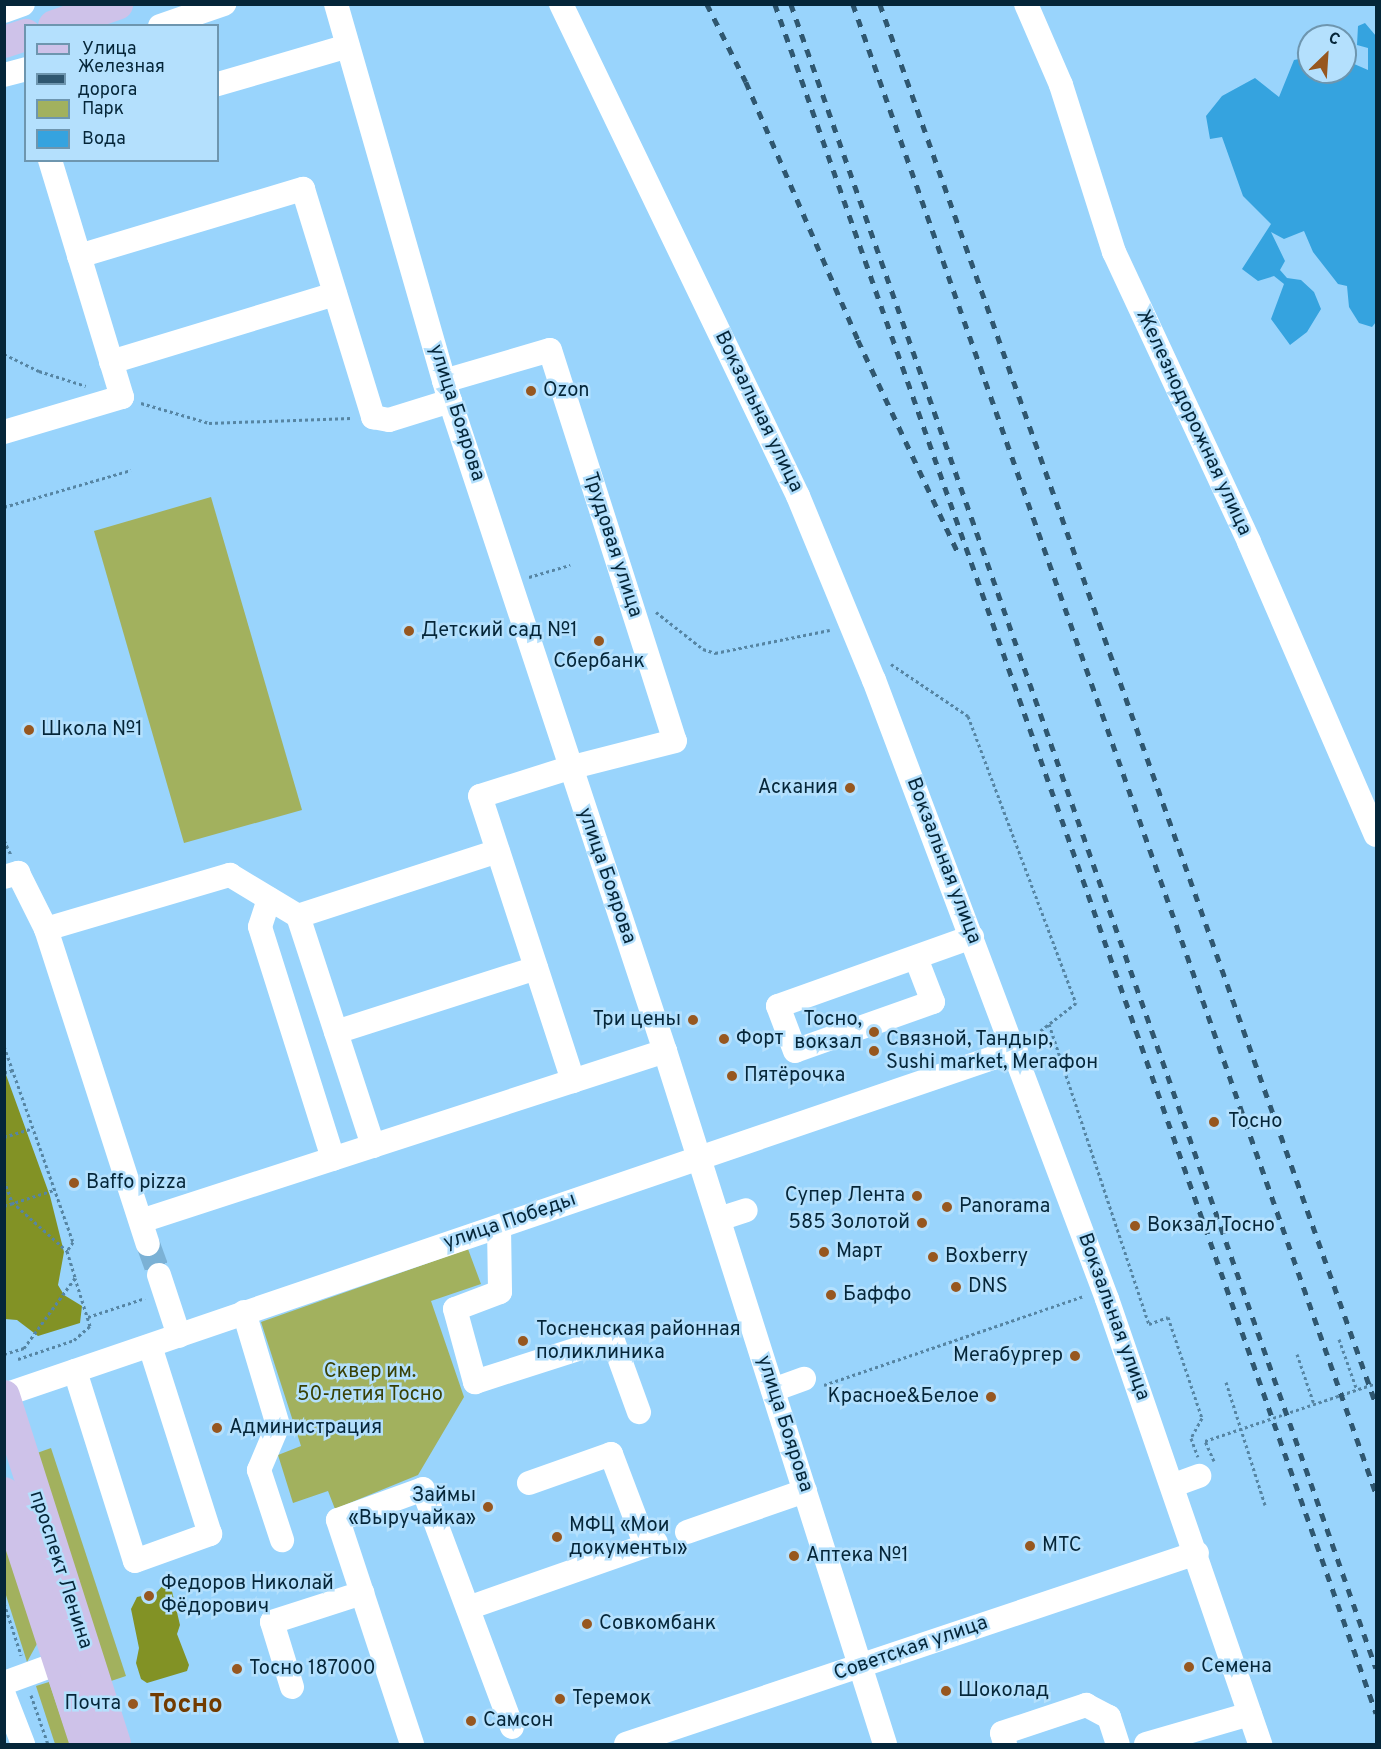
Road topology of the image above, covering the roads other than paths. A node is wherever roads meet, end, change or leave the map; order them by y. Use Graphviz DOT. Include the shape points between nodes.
graph roads {
  1 [pos="23,4"];
  2 [pos="117,4"];
  3 [pos="224,4"];
  4 [pos="336,4"];
  5 [pos="561,4"];
  6 [pos="1026,4"];
  7 [pos="4,11"];
  8 [pos="60,24"];
  9 [pos="166,24"];
  10 [pos="24,36"];
  11 [pos="4,42"];
  12 [pos="348,46"];
  13 [pos="24,70"];
  14 [pos="4,75"];
  15 [pos="219,84"];
  16 [pos="51,162"];
  17 [pos="79,256"];
  18 [pos="335,294"];
  19 [pos="111,362"];
  20 [pos="447,391"];
  21 [pos="4,432"];
  22 [pos="569,768"];
  23 [pos="1376,835"];
  24 [pos="498,851"];
  25 [pos="4,877"];
  26 [pos="269,898"];
  27 [pos="298,916"];
  28 [pos="46,929"];
  29 [pos="972,937"];
  30 [pos="916,958"];
  31 [pos="536,968"];
  32 [pos="336,1032"];
  33 [pos="1016,1050"];
  34 [pos="666,1051"];
  35 [pos="573,1081"];
  36 [pos="373,1146"];
  37 [pos="699,1158"];
  38 [pos="333,1159"];
  39 [pos="746,1210"];
  40 [pos="719,1219"];
  41 [pos="141,1221"];
  42 [pos="499,1227"];
  43 [pos="148,1244"];
  44 [pos="161,1283"];
  45 [pos="244,1312"];
  46 [pos="179,1335"];
  47 [pos="150,1346"];
  48 [pos="75,1371"];
  49 [pos="812,1383"];
  50 [pos="773,1390"];
  51 [pos="4,1396"];
  52 [pos="639,1412"];
  53 [pos="1206,1471"];
  54 [pos="529,1483"];
  55 [pos="1174,1485"];
  56 [pos="805,1491"];
  57 [pos="4,1494"];
  58 [pos="687,1532"];
  59 [pos="282,1540"];
  60 [pos="1197,1553"];
  61 [pos="362,1593"];
  62 [pos="468,1608"];
  63 [pos="59,1663"];
  64 [pos="860,1666"];
  65 [pos="4,1683"];
  66 [pos="292,1687"];
  67 [pos="4,1695"];
  68 [pos="1250,1714"];
  69 [pos="512,1727"];
  70 [pos="23,1744"];
  71 [pos="86,1744"];
  72 [pos="115,1744"];
  73 [pos="412,1744"];
  74 [pos="626,1744"];
  75 [pos="885,1744"];
  76 [pos="1005,1744"];
  77 [pos="1118,1744"];
  78 [pos="1146,1744"];
  79 [pos="1260,1744"];
  1 -- 7 [label="street"];
  2 -- 8 [label="main road"];
  3 -- 9 [label="street"];
  4 -- 12 [label="street, улица Боярова"];
  5 -- 29 [label="street, Вокзальная улица" via="798,496"];
  6 -- 23 [label="street, Железнодорожная улица" via="1061,85 1114,252 1249,542"];
  10 -- 11 [label="main road"];
  12 -- 15 [label="street"];
  12 -- 20 [label="street, улица Боярова"];
  13 -- 14 [label="street"];
  16 -- 17 [label="street"];
  17 -- 18 [label="street" via="303,189"];
  17 -- 19 [label="street"];
  18 -- 19 [label="street"];
  18 -- 20 [label="street" via="373,417 388,420"];
  19 -- 21 [label="street" via="122,397"];
  20 -- 22 [label="street, улица Боярова" via="513,582"];
  20 -- 22 [label="street, Трудовая улица" via="550,350 675,741"];
  22 -- 24 [label="street" via="480,796"];
  22 -- 34 [label="street, улица Боярова"];
  24 -- 27 [label="street"];
  24 -- 31 [label="street"];
  25 -- 28 [label="street" via="18,873"];
  26 -- 27 [label="street"];
  26 -- 28 [label="street" via="230,874"];
  26 -- 38 [label="street" via="260,927"];
  27 -- 32 [label="street"];
  28 -- 41 [label="street"];
  29 -- 30 [label="street"];
  29 -- 33 [label="street, Вокзальная улица"];
  30 -- 30 [label="street" via="778,1006 795,1051 933,1002"];
  31 -- 32 [label="street"];
  31 -- 35 [label="street"];
  32 -- 36 [label="street"];
  33 -- 37 [label="street, улица Победы"];
  33 -- 55 [label="street, Вокзальная улица"];
  34 -- 35 [label="street"];
  34 -- 37 [label="street, улица Боярова"];
  35 -- 36 [label="street"];
  36 -- 38 [label="street"];
  37 -- 40 [label="street, улица Боярова"];
  37 -- 42 [label="street, улица Победы"];
  38 -- 41 [label="street"];
  39 -- 40 [label="street"];
  40 -- 50 [label="street, улица Боярова"];
  41 -- 43 [label="street"];
  42 -- 45 [label="street, улица Победы"];
  42 -- 52 [label="street" via="500,1292 455,1309 475,1382 612,1338"];
  44 -- 46 [label="street"];
  45 -- 46 [label="street, улица Победы"];
  45 -- 59 [label="street" via="279,1425 260,1470"];
  46 -- 47 [label="street, улица Победы"];
  47 -- 48 [label="street, улица Победы"];
  47 -- 48 [label="street" via="210,1534 135,1560"];
  48 -- 51 [label="street, улица Победы"];
  49 -- 50 [label="street"];
  50 -- 56 [label="street, улица Боярова"];
  51 -- 72 [label="main road, проспект Ленина"];
  53 -- 55 [label="street"];
  54 -- 62 [label="street" via="611,1454 651,1544"];
  55 -- 60 [label="street, Вокзальная улица"];
  56 -- 58 [label="street"];
  56 -- 64 [label="street, улица Боярова"];
  57 -- 63 [label="main road, проспект Ленина"];
  60 -- 64 [label="street, Советская улица"];
  60 -- 68 [label="street, Вокзальная улица"];
  61 -- 62 [label="street" via="338,1520 423,1490"];
  61 -- 66 [label="street" via="272,1622"];
  61 -- 73 [label="street"];
  62 -- 69 [label="street"];
  63 -- 65 [label="street"];
  63 -- 71 [label="main road, проспект Ленина"];
  64 -- 74 [label="street, Советская улица"];
  64 -- 75 [label="street, улица Боярова"];
  67 -- 70 [label="street"];
  68 -- 78 [label="street"];
  68 -- 79 [label="street, Вокзальная улица"];
  76 -- 77 [label="street" via="1002,1732 1086,1705 1109,1717"];
}
